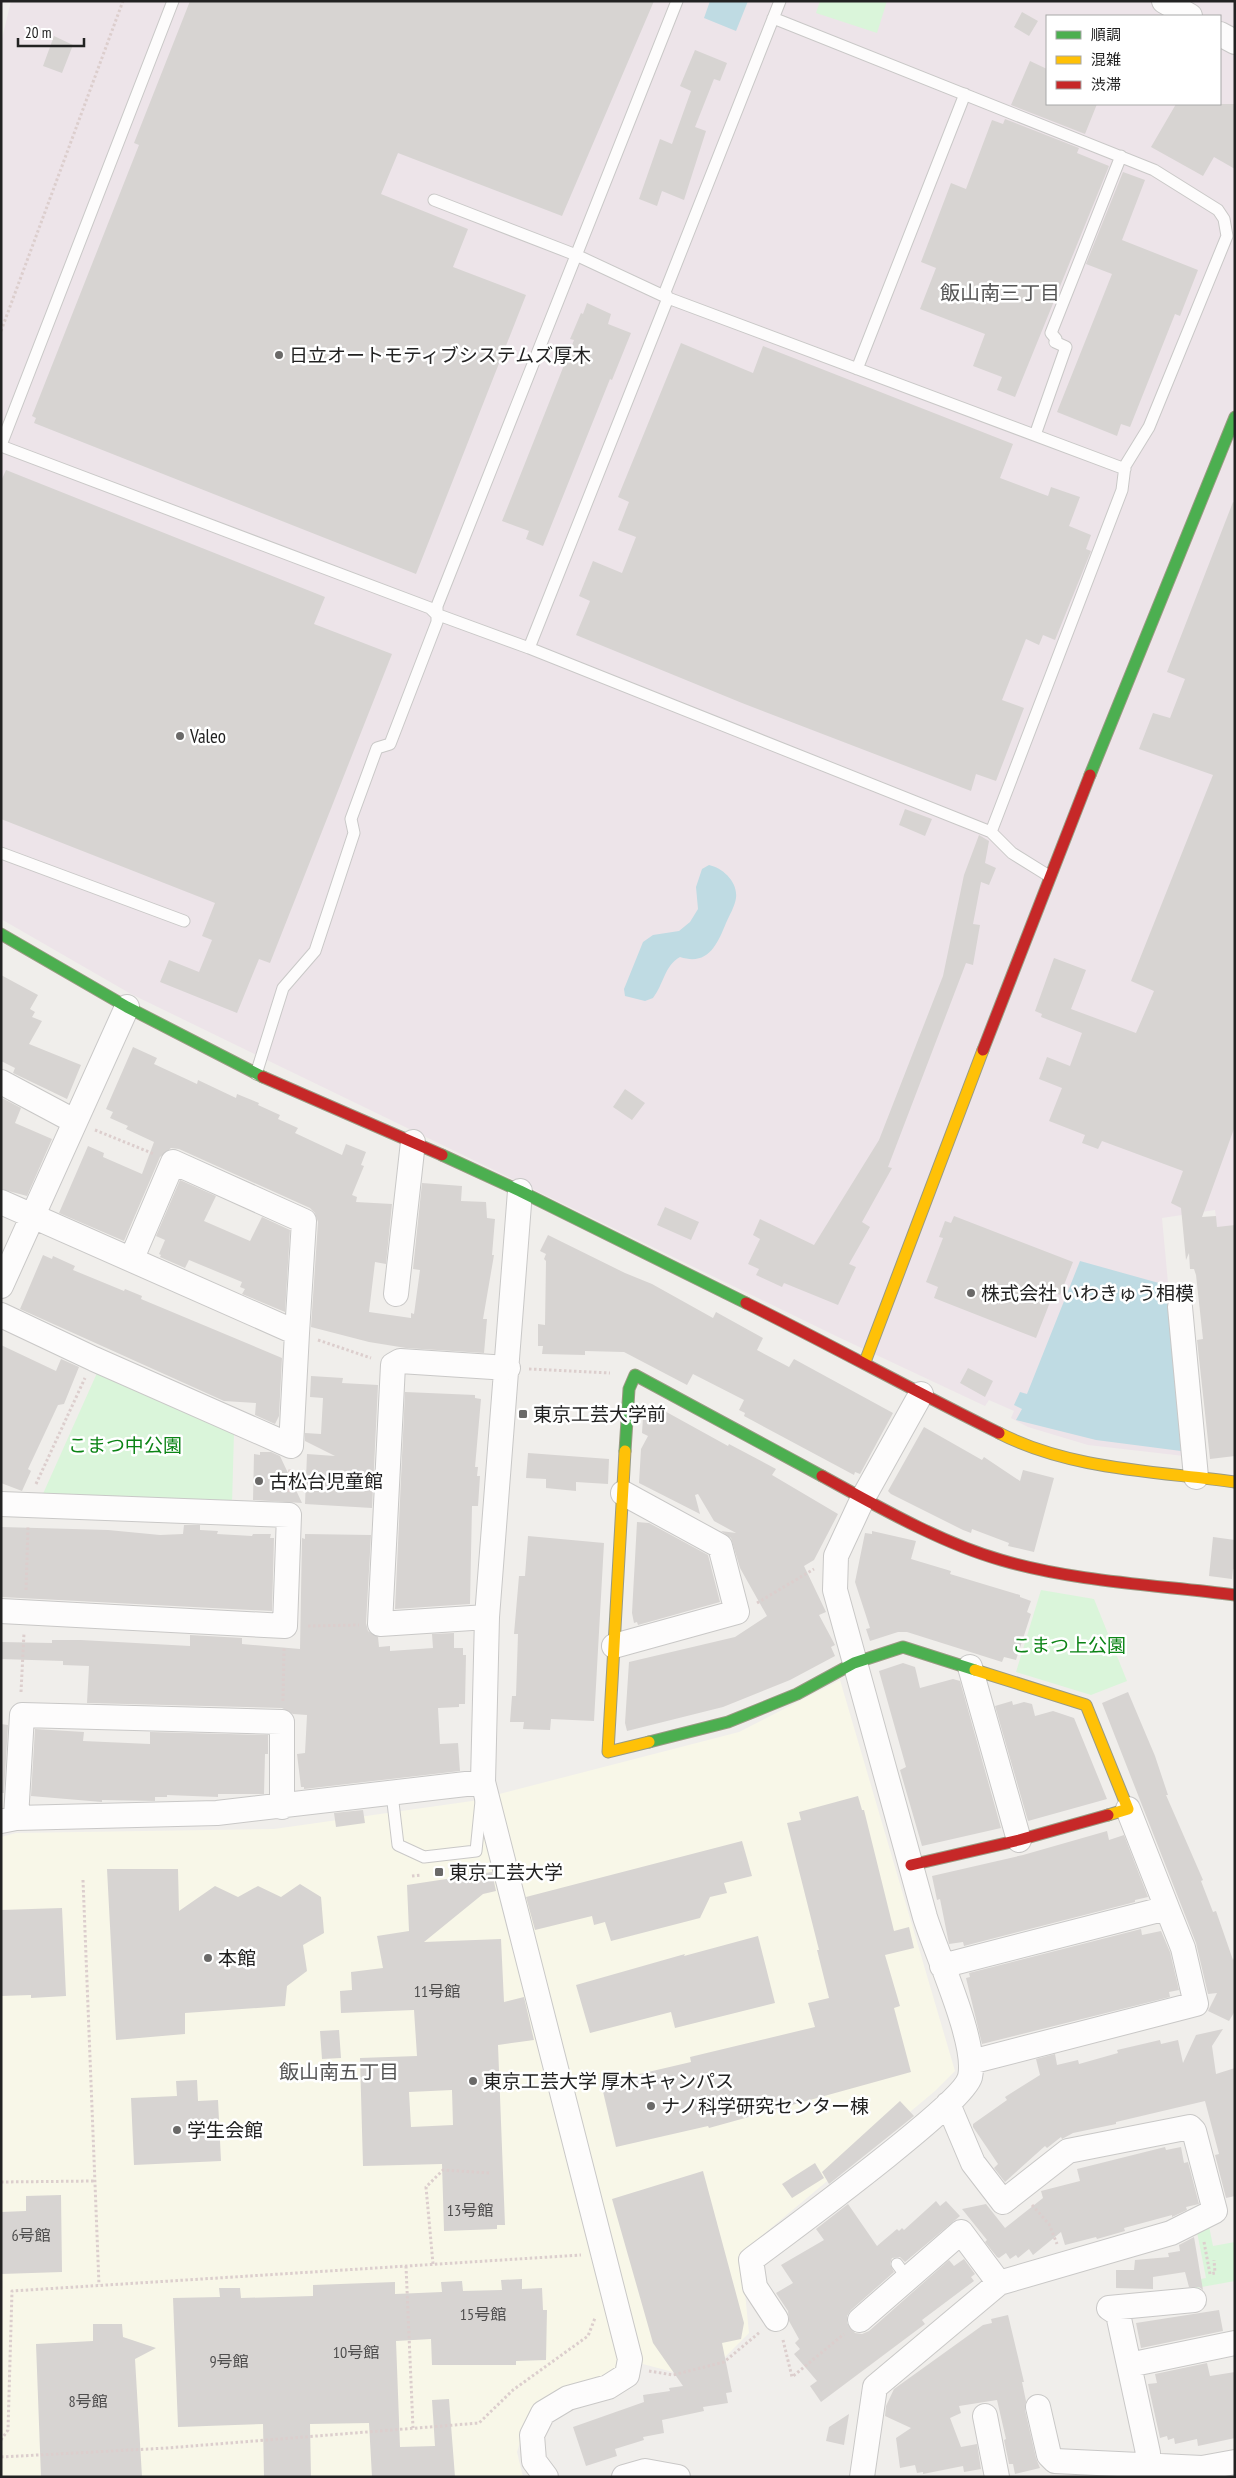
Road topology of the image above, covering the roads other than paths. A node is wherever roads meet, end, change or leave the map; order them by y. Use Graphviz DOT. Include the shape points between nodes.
graph roads {
  1 [pos="173,1"];
  2 [pos="677,1"];
  3 [pos="780,1"];
  4 [pos="1164,1"];
  5 [pos="1188,15"];
  6 [pos="773,18"];
  7 [pos="1221,35"];
  8 [pos="1235,42"];
  9 [pos="965,94"];
  10 [pos="1121,156"];
  11 [pos="434,200"];
  12 [pos="576,255"];
  13 [pos="668,298"];
  14 [pos="857,369"];
  15 [pos="1235,417"];
  16 [pos="1035,435"];
  17 [pos="1,445"];
  18 [pos="1125,469"];
  19 [pos="436,614"];
  20 [pos="529,648"];
  21 [pos="991,832"];
  22 [pos="1,852"];
  23 [pos="1049,876"];
  24 [pos="184,921"];
  25 [pos="1,934"];
  26 [pos="127,1008"];
  27 [pos="256,1074"];
  28 [pos="1,1082"];
  29 [pos="74,1121"];
  30 [pos="413,1142"];
  31 [pos="520,1191"];
  32 [pos="1,1202"];
  33 [pos="34,1216"];
  34 [pos="132,1258"];
  35 [pos="1,1286"];
  36 [pos="396,1294"];
  37 [pos="1,1314"];
  38 [pos="1187,1316"];
  39 [pos="297,1333"];
  40 [pos="865,1362"];
  41 [pos="508,1368"];
  42 [pos="921,1394"];
  43 [pos="1196,1477"];
  44 [pos="1235,1482"];
  45 [pos="623,1493"];
  46 [pos="864,1498"];
  47 [pos="1,1504"];
  48 [pos="1235,1595"];
  49 [pos="1,1611"];
  50 [pos="487,1617"];
  51 [pos="614,1646"];
  52 [pos="854,1663"];
  53 [pos="970,1667"];
  54 [pos="483,1782"];
  55 [pos="392,1794"];
  56 [pos="282,1806"];
  57 [pos="1128,1810"];
  58 [pos="8,1820"];
  59 [pos="1019,1840"];
  60 [pos="911,1866"];
  61 [pos="1167,1908"];
  62 [pos="942,1966"];
  63 [pos="971,2062"];
  64 [pos="948,2104"];
  65 [pos="999,2283"];
  66 [pos="1194,2300"];
  67 [pos="776,2319"];
  68 [pos="860,2320"];
  69 [pos="1235,2343"];
  70 [pos="1129,2365"];
  71 [pos="1038,2408"];
  72 [pos="986,2415"];
  73 [pos="1235,2462"];
  74 [pos="1148,2465"];
  75 [pos="1205,2473"];
  76 [pos="546,2477"];
  77 [pos="624,2477"];
  78 [pos="678,2477"];
  79 [pos="862,2477"];
  80 [pos="997,2477"];
  1 -- 17 [label="lane"];
  2 -- 12 [label="lane"];
  3 -- 6 [label="lane"];
  4 -- 5 [label="street"];
  6 -- 9 [label="lane"];
  6 -- 13 [label="lane" via="665,292"];
  7 -- 8 [label="street"];
  9 -- 10 [label="lane"];
  9 -- 14 [label="lane"];
  10 -- 16 [label="lane" via="1051,333 1055,342 1066,347"];
  10 -- 18 [label="lane" via="1154,170 1218,210 1224,219 1226,236 1149,427"];
  11 -- 12 [label="lane"];
  12 -- 13 [label="lane"];
  12 -- 19 [label="lane" via="436,606"];
  13 -- 14 [label="lane"];
  13 -- 20 [label="lane"];
  14 -- 16 [label="lane"];
  15 -- 23 [label="street"];
  16 -- 18 [label="lane"];
  17 -- 19 [label="lane" via="430,608"];
  18 -- 21 [label="lane" via="1122,490"];
  19 -- 20 [label="lane"];
  19 -- 27 [label="lane" via="438,622 390,744 378,748 351,820 354,833 315,950 283,988"];
  20 -- 21 [label="lane"];
  21 -- 23 [label="lane" via="1012,853"];
  22 -- 24 [label="lane"];
  23 -- 40 [label="street"];
  25 -- 26 [label="street"];
  26 -- 27 [label="street"];
  26 -- 29 [label="street"];
  27 -- 30 [label="street"];
  28 -- 29 [label="street"];
  29 -- 33 [label="street"];
  30 -- 31 [label="street"];
  30 -- 36 [label="street"];
  31 -- 40 [label="street"];
  31 -- 41 [label="street"];
  32 -- 33 [label="street"];
  33 -- 34 [label="street"];
  33 -- 35 [label="street"];
  34 -- 39 [label="street"];
  34 -- 39 [label="street" via="173,1162 304,1221"];
  37 -- 39 [label="street" via="291,1446"];
  38 -- 43 [label="street"];
  40 -- 42 [label="street"];
  41 -- 50 [label="street"];
  41 -- 50 [label="street" via="400,1361 393,1365 380,1624"];
  42 -- 43 [label="street" via="1028,1448 1077,1460"];
  42 -- 46 [label="street"];
  43 -- 44 [label="street"];
  45 -- 46 [label="street" via="629,1389 635,1375"];
  45 -- 51 [label="street"];
  45 -- 51 [label="street" via="720,1546 738,1612"];
  46 -- 48 [label="street" via="957,1544 1000,1560 1048,1572"];
  46 -- 52 [label="street" via="836,1556 835,1590"];
  47 -- 49 [label="street" via="289,1515 285,1626"];
  50 -- 54 [label="street"];
  51 -- 52 [label="street" via="608,1752 728,1722 797,1694"];
  52 -- 53 [label="street" via="903,1647"];
  52 -- 60 [label="street"];
  53 -- 57 [label="street" via="1086,1704"];
  53 -- 59 [label="street"];
  54 -- 55 [label="street"];
  54 -- 55 [label="lane" via="476,1851 424,1856 398,1845"];
  54 -- 76 [label="street" via="630,2360 627,2375 608,2387 568,2398 543,2413 532,2435 534,2460"];
  55 -- 56 [label="street"];
  56 -- 58 [label="street" via="216,1813"];
  56 -- 58 [label="street" via="282,1722 22,1715"];
  57 -- 59 [label="street"];
  57 -- 61 [label="street"];
  59 -- 60 [label="street"];
  60 -- 62 [label="street"];
  61 -- 62 [label="street"];
  61 -- 63 [label="street" via="1183,1948 1196,2004"];
  62 -- 63 [label="street" via="960,2015"];
  63 -- 64 [label="street" via="970,2078"];
  64 -- 65 [label="street" via="973,2164 1003,2202 1068,2151 1190,2127 1215,2205 1215,2211 1171,2233"];
  64 -- 67 [label="street" via="842,2192 751,2260 755,2287"];
  65 -- 68 [label="street" via="961,2232 902,2271"];
  65 -- 79 [label="street" via="875,2387"];
  66 -- 70 [label="street" via="1109,2308 1118,2314"];
  69 -- 70 [label="street"];
  70 -- 74 [label="street"];
  71 -- 74 [label="street" via="1049,2455 1055,2461"];
  72 -- 80 [label="street"];
  73 -- 75 [label="street"];
  74 -- 75 [label="street"];
  77 -- 78 [label="street" via="646,2471"];
}
